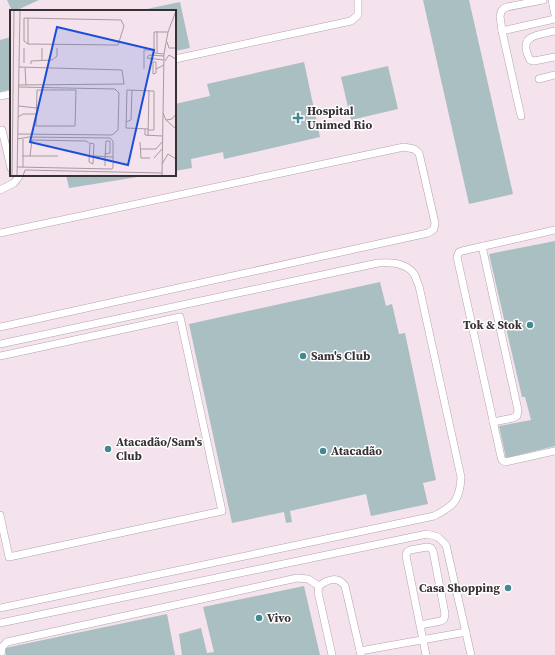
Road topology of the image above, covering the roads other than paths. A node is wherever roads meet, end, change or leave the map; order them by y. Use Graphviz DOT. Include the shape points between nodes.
graph roads {
  1 [pos="358,0"];
  2 [pos="543,0"];
  3 [pos="552,0"];
  4 [pos="555,15"];
  5 [pos="555,19"];
  6 [pos="502,31"];
  7 [pos="555,31"];
  8 [pos="555,57"];
  9 [pos="176,59"];
  10 [pos="555,75"];
  11 [pos="539,79"];
  12 [pos="10,94"];
  13 [pos="0,96"];
  14 [pos="521,116"];
  15 [pos="2,130"];
  16 [pos="10,164"];
  17 [pos="13,176"];
  18 [pos="19,176"];
  19 [pos="14,183"];
  20 [pos="0,190"];
  21 [pos="555,230"];
  22 [pos="0,233"];
  23 [pos="482,246"];
  24 [pos="0,327"];
  25 [pos="0,344"];
  26 [pos="0,356"];
  27 [pos="493,422"];
  28 [pos="555,451"];
  29 [pos="0,515"];
  30 [pos="319,586"];
  31 [pos="0,608"];
  32 [pos="0,623"];
  33 [pos="420,625"];
  34 [pos="466,632"];
  35 [pos="423,640"];
  36 [pos="361,653"];
  37 [pos="1,655"];
  38 [pos="332,655"];
  39 [pos="426,655"];
  40 [pos="471,655"];
  1 -- 9 [label="lane" via="358,15 351,21"];
  2 -- 6 [label="lane" via="503,9 500,16"];
  3 -- 4 [label="lane"];
  5 -- 6 [label="lane"];
  6 -- 14 [label="lane"];
  7 -- 8 [label="lane" via="533,36 526,43 530,60"];
  10 -- 11 [label="lane"];
  12 -- 13 [label="lane"];
  15 -- 16 [label="lane"];
  17 -- 19 [label="lane"];
  18 -- 19 [label="lane"];
  19 -- 20 [label="lane"];
  21 -- 23 [label="lane"];
  22 -- 24 [label="lane" via="404,147 419,153 435,223 434,229 428,233"];
  23 -- 27 [label="lane" via="459,252 457,257"];
  23 -- 27 [label="lane" via="518,410 517,416 513,418"];
  25 -- 31 [label="lane" via="378,263 398,264 413,273 419,286 461,478 456,500 434,516"];
  26 -- 29 [label="lane" via="180,317 222,511 9,557"];
  27 -- 28 [label="lane" via="500,457 505,462"];
  30 -- 36 [label="lane" via="337,579 345,586"];
  30 -- 37 [label="lane" via="308,579 297,578 8,642 2,647"];
  30 -- 38 [label="lane" via="318,592"];
  32 -- 34 [label="lane" via="427,534 438,537 446,545"];
  33 -- 33 [label="lane" via="406,556 410,550 427,546 433,551 445,614 441,621"];
  33 -- 35 [label="lane"];
  34 -- 35 [label="lane"];
  34 -- 40 [label="lane"];
  35 -- 36 [label="lane"];
  35 -- 39 [label="lane"];
}
